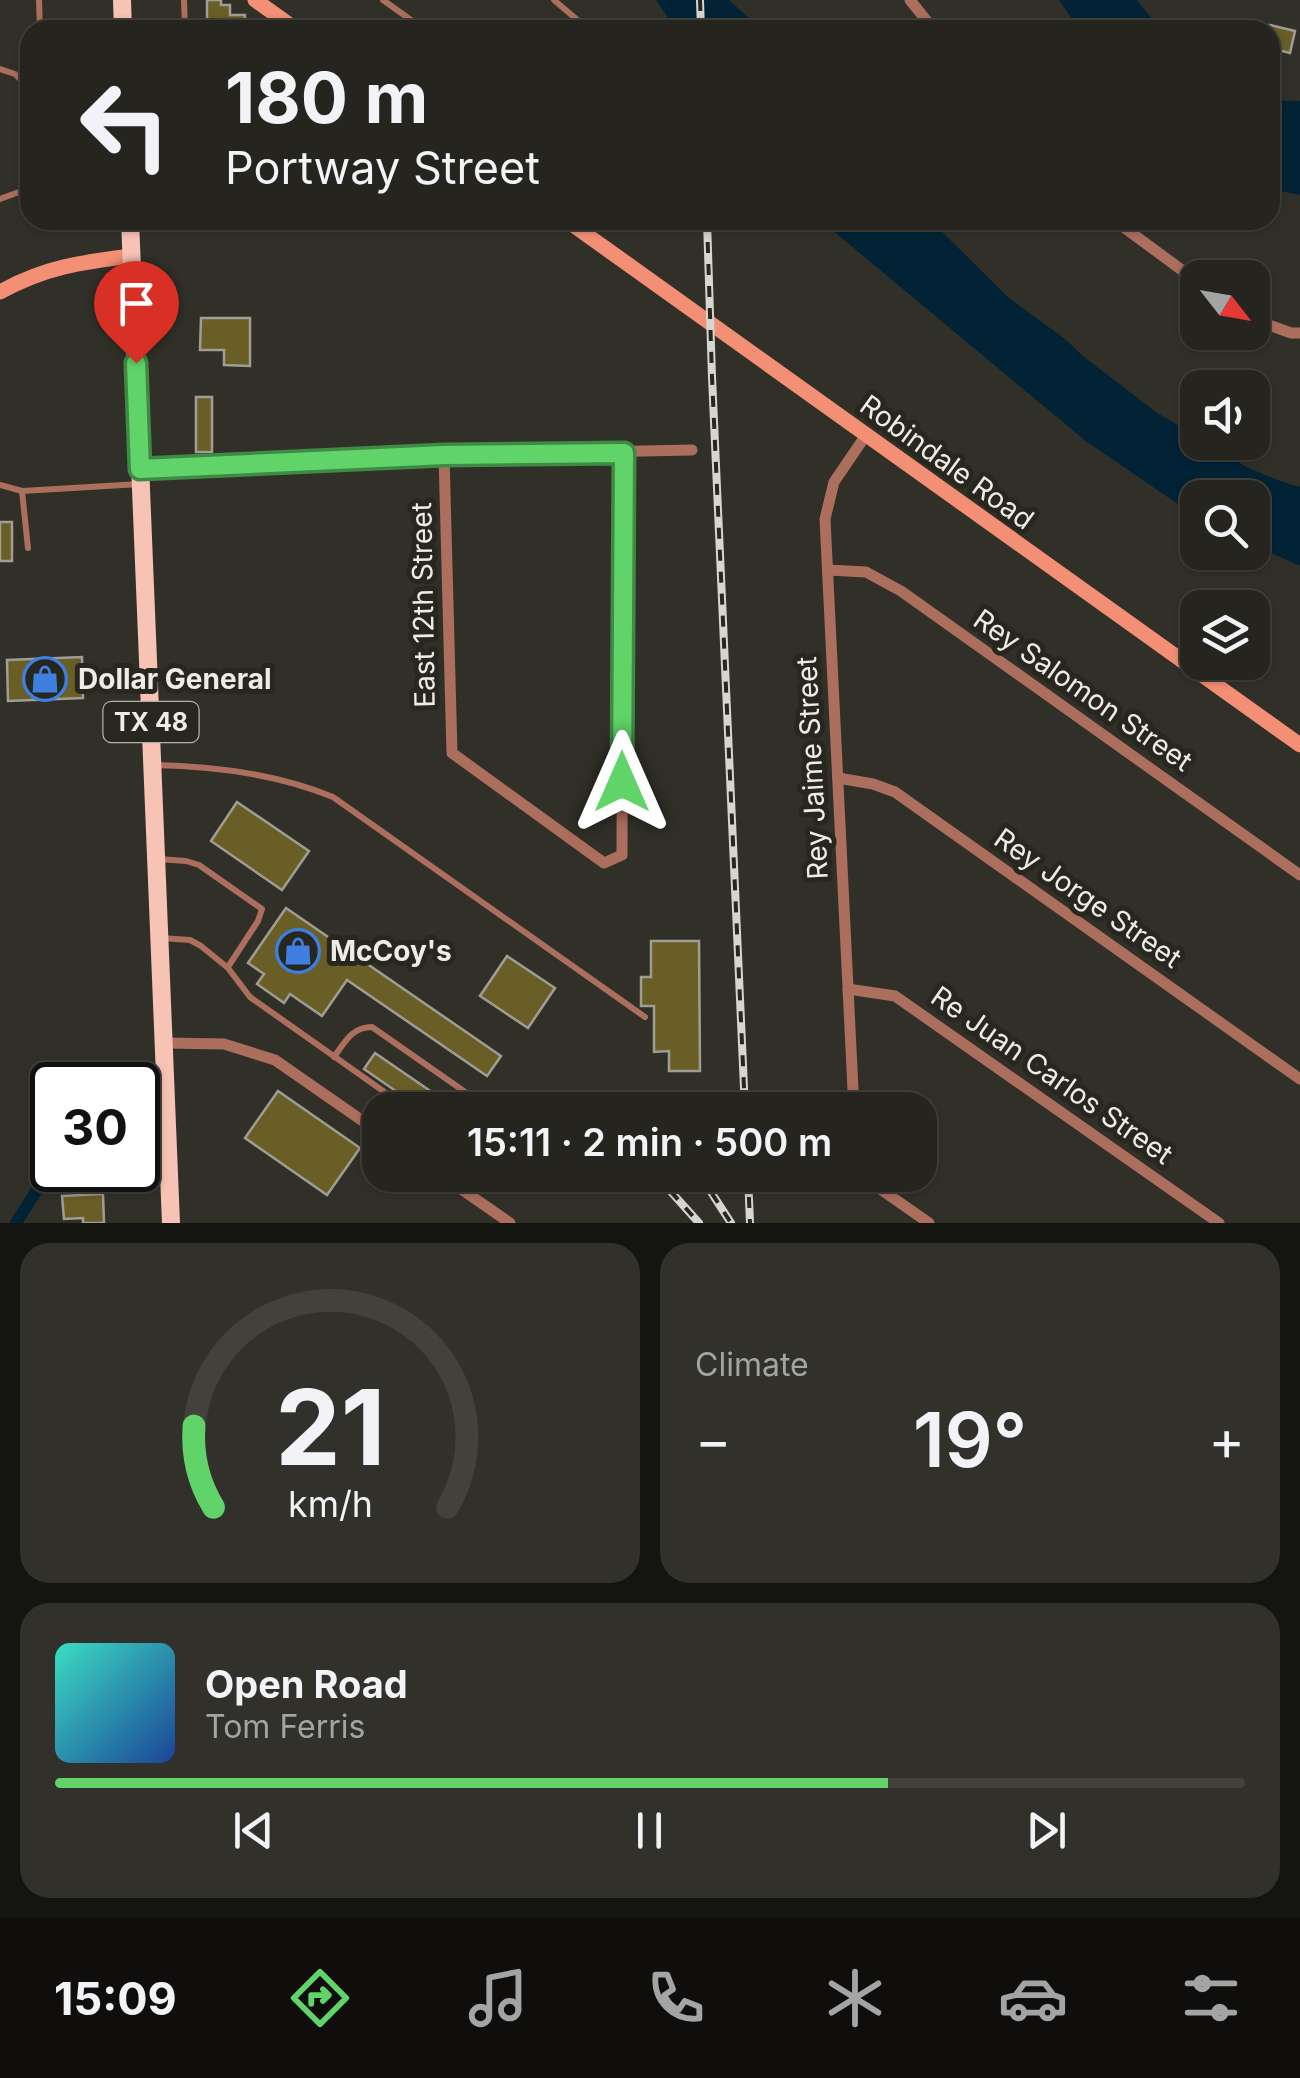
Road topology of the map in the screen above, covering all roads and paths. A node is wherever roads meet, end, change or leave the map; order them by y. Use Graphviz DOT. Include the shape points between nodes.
graph roads {
  1 [pos="255,0"];
  2 [pos="384,0"];
  3 [pos="554,0"];
  4 [pos="910,0"];
  5 [pos="283,20"];
  6 [pos="411,20"];
  7 [pos="577,20"];
  8 [pos="926,20"];
  9 [pos="131,230"];
  10 [pos="580,230"];
  11 [pos="1128,230"];
  12 [pos="132,256"];
  13 [pos="1180,269"];
  14 [pos="0,292"];
  15 [pos="1270,325"];
  16 [pos="1300,333"];
  17 [pos="866,435"];
  18 [pos="692,450"];
  19 [pos="624,453"];
  20 [pos="444,455"];
  21 [pos="141,477"];
  22 [pos="0,485"];
  23 [pos="22,491"];
  24 [pos="28,548"];
  25 [pos="828,570"];
  26 [pos="1300,745"];
  27 [pos="152,765"];
  28 [pos="838,778"];
  29 [pos="156,859"];
  30 [pos="1300,875"];
  31 [pos="160,938"];
  32 [pos="228,968"];
  33 [pos="848,989"];
  34 [pos="645,1017"];
  35 [pos="164,1043"];
  36 [pos="334,1056"];
  37 [pos="1300,1079"];
  38 [pos="385,1092"];
  39 [pos="465,1092"];
  40 [pos="853,1092"];
  41 [pos="362,1120"];
  42 [pos="465,1192"];
  43 [pos="885,1192"];
  44 [pos="171,1223"];
  45 [pos="510,1223"];
  46 [pos="929,1223"];
  47 [pos="1219,1223"];
  1 -- 5 [label="street"];
  2 -- 6 [label="lane"];
  3 -- 7 [label="lane"];
  4 -- 8 [label="street"];
  9 -- 12 [label="main road, TX 48"];
  10 -- 17 [label="street, Robindale Road"];
  11 -- 13 [label="street"];
  12 -- 14 [label="street" via="73,262"];
  12 -- 21 [label="main road, TX 48"];
  15 -- 16 [label="street"];
  17 -- 25 [label="street, Rey Jaime Street" via="834,482 825,519"];
  17 -- 26 [label="street, Robindale Road"];
  18 -- 19 [label="street"];
  19 -- 20 [label="street"];
  19 -- 20 [label="street, East 12th Street" via="622,855 604,863 452,754"];
  20 -- 21 [label="street"];
  21 -- 23 [label="lane"];
  21 -- 27 [label="main road, TX 48"];
  22 -- 23 [label="lane"];
  23 -- 24 [label="lane"];
  25 -- 28 [label="street, Rey Jaime Street"];
  25 -- 30 [label="street, Rey Salomon Street" via="866,572 901,591"];
  27 -- 29 [label="main road, TX 48"];
  27 -- 34 [label="lane" via="262,776 333,797"];
  28 -- 33 [label="street, Rey Jaime Street"];
  28 -- 37 [label="street, Rey Jorge Street" via="895,792"];
  29 -- 31 [label="main road, TX 48"];
  29 -- 32 [label="lane" via="200,865 262,909"];
  31 -- 32 [label="lane" via="190,940"];
  31 -- 35 [label="main road, TX 48"];
  32 -- 36 [label="lane" via="250,997"];
  33 -- 40 [label="street, Rey Jaime Street"];
  33 -- 47 [label="street, Re Juan Carlos Street" via="895,996"];
  35 -- 41 [label="street" via="224,1044 275,1060"];
  35 -- 44 [label="main road, TX 48"];
  36 -- 38 [label="lane"];
  36 -- 39 [label="lane" via="354,1031 372,1027"];
  42 -- 45 [label="street"];
  43 -- 46 [label="street"];
}
